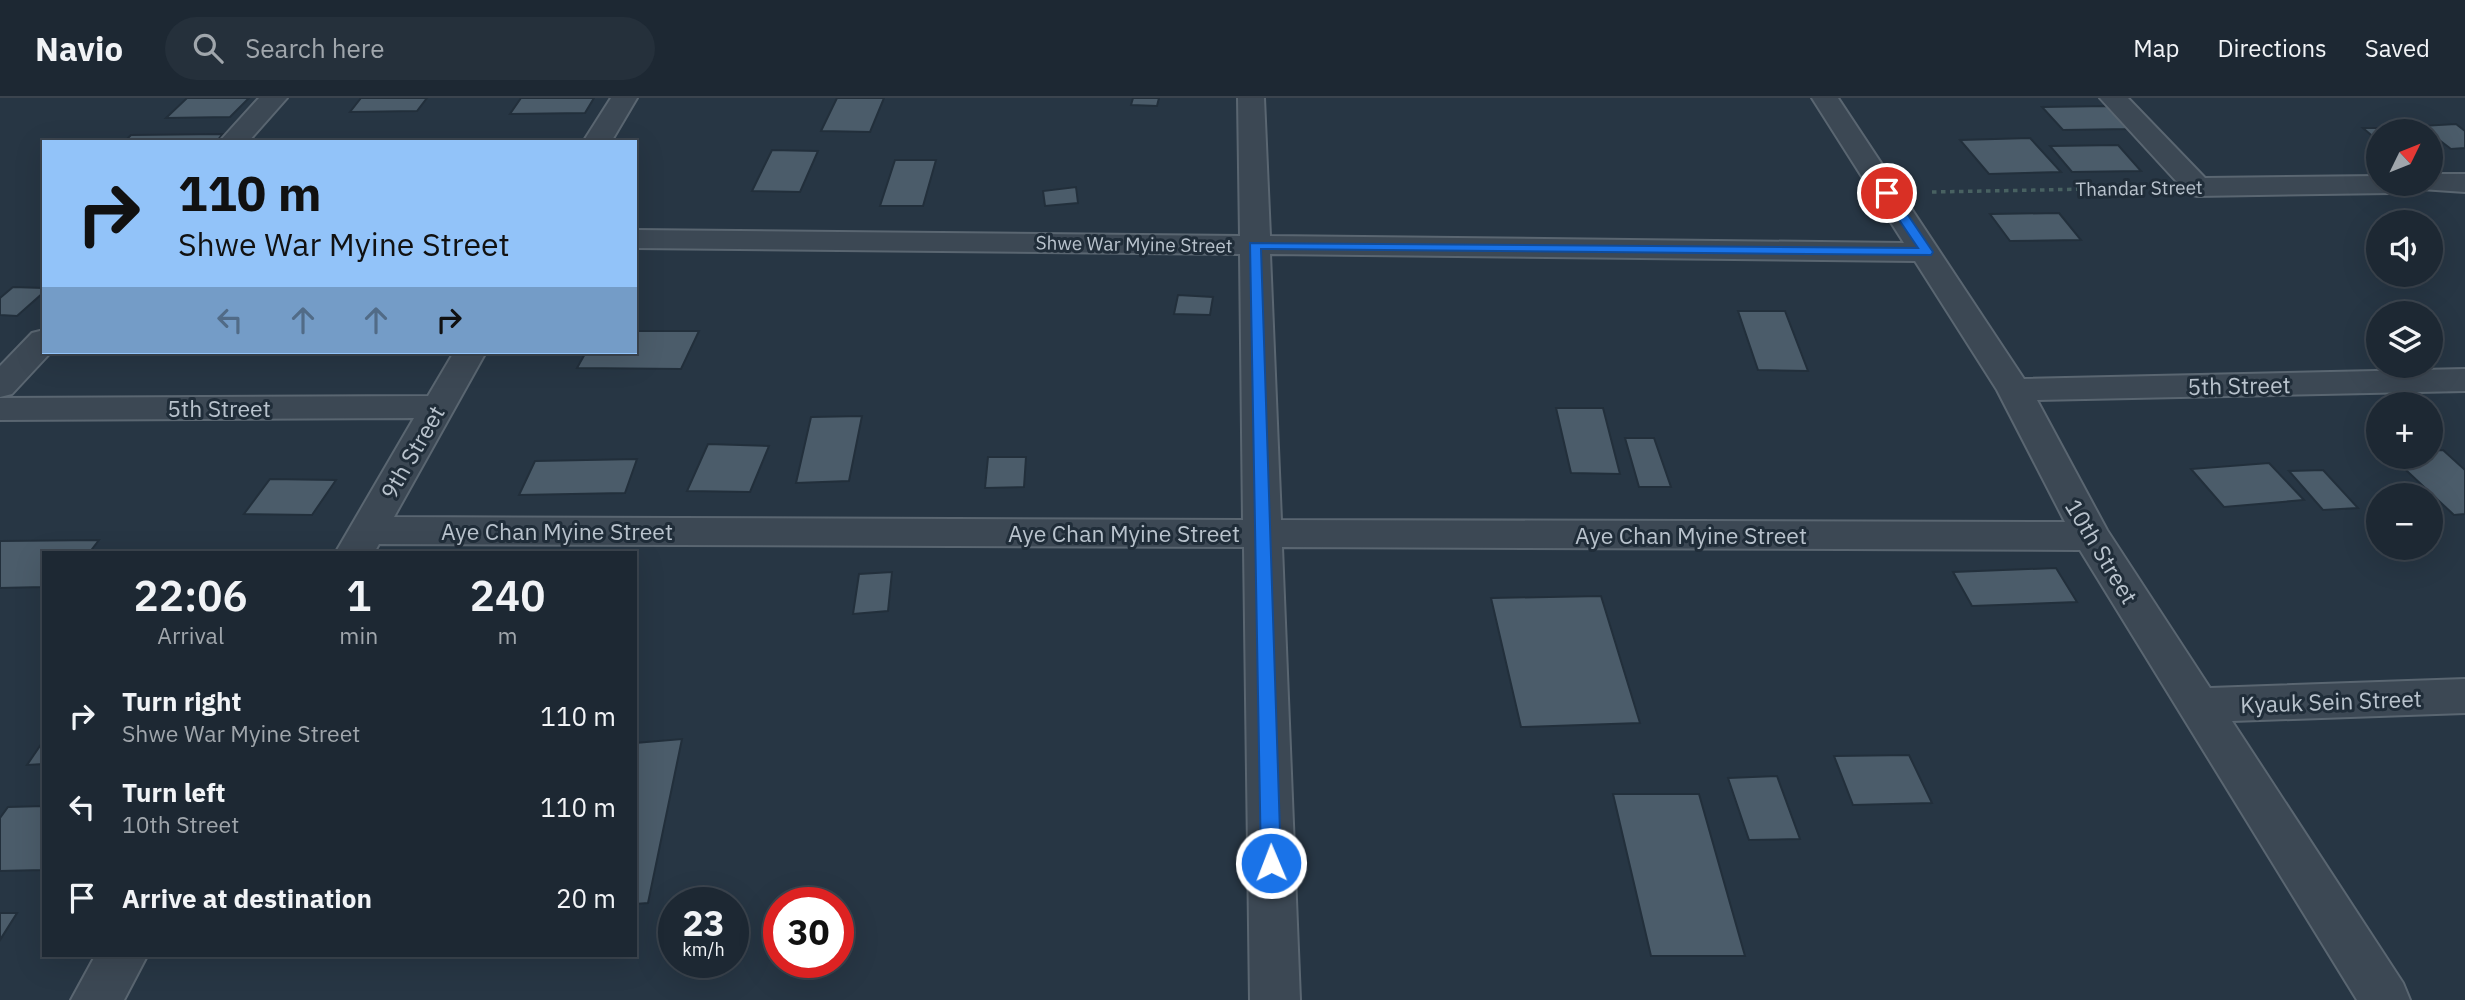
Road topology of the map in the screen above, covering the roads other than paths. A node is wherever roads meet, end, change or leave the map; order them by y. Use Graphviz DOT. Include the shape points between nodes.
graph roads {
  1 [pos="274,98"];
  2 [pos="624,98"];
  3 [pos="1251,98"];
  4 [pos="1825,98"];
  5 [pos="2113,98"];
  6 [pos="235,140"];
  7 [pos="598,140"];
  8 [pos="2443,183"];
  9 [pos="2465,183"];
  10 [pos="2366,184"];
  11 [pos="637,239"];
  12 [pos="1254,245"];
  13 [pos="1926,252"];
  14 [pos="42,342"];
  15 [pos="469,354"];
  16 [pos="2465,380"];
  17 [pos="0,386"];
  18 [pos="2014,390"];
  19 [pos="437,407"];
  20 [pos="0,409"];
  21 [pos="1263,533"];
  22 [pos="2091,536"];
  23 [pos="360,542"];
  24 [pos="2465,696"];
  25 [pos="2197,705"];
  26 [pos="121,957"];
  27 [pos="96,1000"];
  28 [pos="1275,1000"];
  29 [pos="2385,1000"];
  1 -- 6 [label="street"];
  2 -- 7 [label="street"];
  3 -- 12 [label="street"];
  4 -- 13 [label="street, 10th Street"];
  5 -- 10 [label="street, Thandar Street" via="2197,187"];
  8 -- 9 [label="street"];
  11 -- 12 [label="street, Shwe War Myine Street"];
  12 -- 13 [label="street, Shwe War Myine Street"];
  12 -- 21 [label="street"];
  13 -- 18 [label="street, 10th Street"];
  14 -- 17 [label="street"];
  15 -- 19 [label="street, 9th Street"];
  16 -- 18 [label="street, 5th Street"];
  18 -- 22 [label="street, 10th Street"];
  19 -- 20 [label="street, 5th Street"];
  19 -- 23 [label="street, 9th Street"];
  21 -- 22 [label="street, Aye Chan Myine Street"];
  21 -- 23 [label="street, Aye Chan Myine Street"];
  21 -- 28 [label="street"];
  22 -- 25 [label="street, 10th Street"];
  24 -- 25 [label="street, Kyauk Sein Street"];
  25 -- 29 [label="street, 10th Street"];
  26 -- 27 [label="street"];
}
